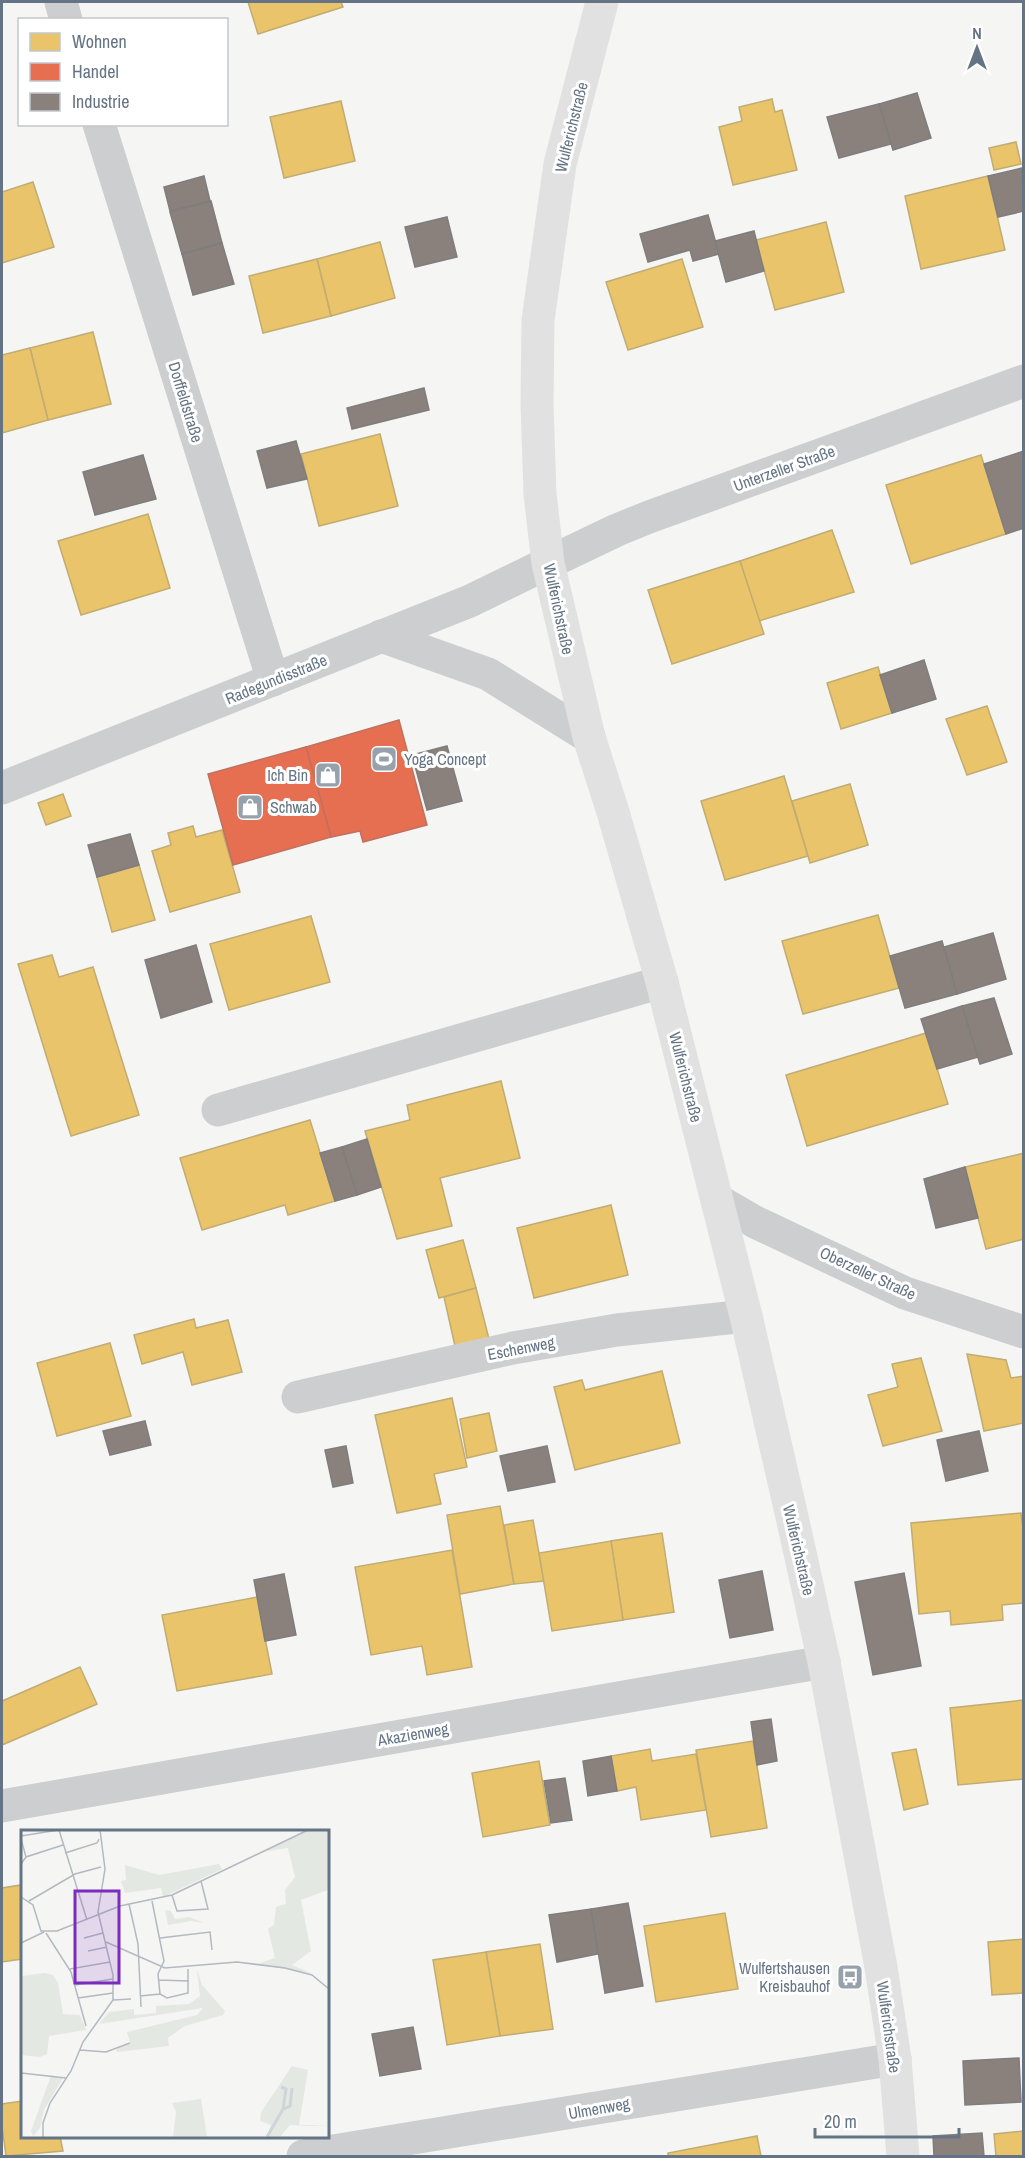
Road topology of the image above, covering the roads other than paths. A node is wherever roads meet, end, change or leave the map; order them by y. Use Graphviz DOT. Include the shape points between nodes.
graph roads {
  1 [pos="61,2"];
  2 [pos="602,2"];
  3 [pos="65,18"];
  4 [pos="100,126"];
  5 [pos="1023,381"];
  6 [pos="548,563"];
  7 [pos="381,636"];
  8 [pos="273,680"];
  9 [pos="590,737"];
  10 [pos="2,788"];
  11 [pos="662,982"];
  12 [pos="218,1110"];
  13 [pos="717,1200"];
  14 [pos="746,1316"];
  15 [pos="1023,1332"];
  16 [pos="298,1397"];
  17 [pos="824,1662"];
  18 [pos="2,1806"];
  19 [pos="895,2059"];
  20 [pos="303,2157"];
  21 [pos="903,2157"];
  1 -- 3 [label="street"];
  2 -- 6 [label="main road, Wulferichstraße" via="560,164 538,320 540,494"];
  4 -- 8 [label="street, Dorffeldstraße"];
  5 -- 6 [label="street, Unterzeller Straße" via="649,517"];
  6 -- 7 [label="street, Radegundisstraße" via="471,601"];
  6 -- 9 [label="main road, Wulferichstraße"];
  7 -- 8 [label="street, Radegundisstraße"];
  7 -- 9 [label="street" via="488,674"];
  8 -- 10 [label="street, Radegundisstraße"];
  9 -- 11 [label="main road, Wulferichstraße"];
  11 -- 12 [label="street"];
  11 -- 13 [label="main road, Wulferichstraße"];
  13 -- 14 [label="main road, Wulferichstraße"];
  13 -- 15 [label="street, Oberzeller Straße" via="905,1293"];
  14 -- 16 [label="street, Eschenweg" via="616,1330 536,1344"];
  14 -- 17 [label="main road, Wulferichstraße"];
  17 -- 18 [label="street, Akazienweg"];
  17 -- 19 [label="main road, Wulferichstraße"];
  19 -- 20 [label="street, Ulmenweg"];
  19 -- 21 [label="main road, Wulferichstraße"];
}
